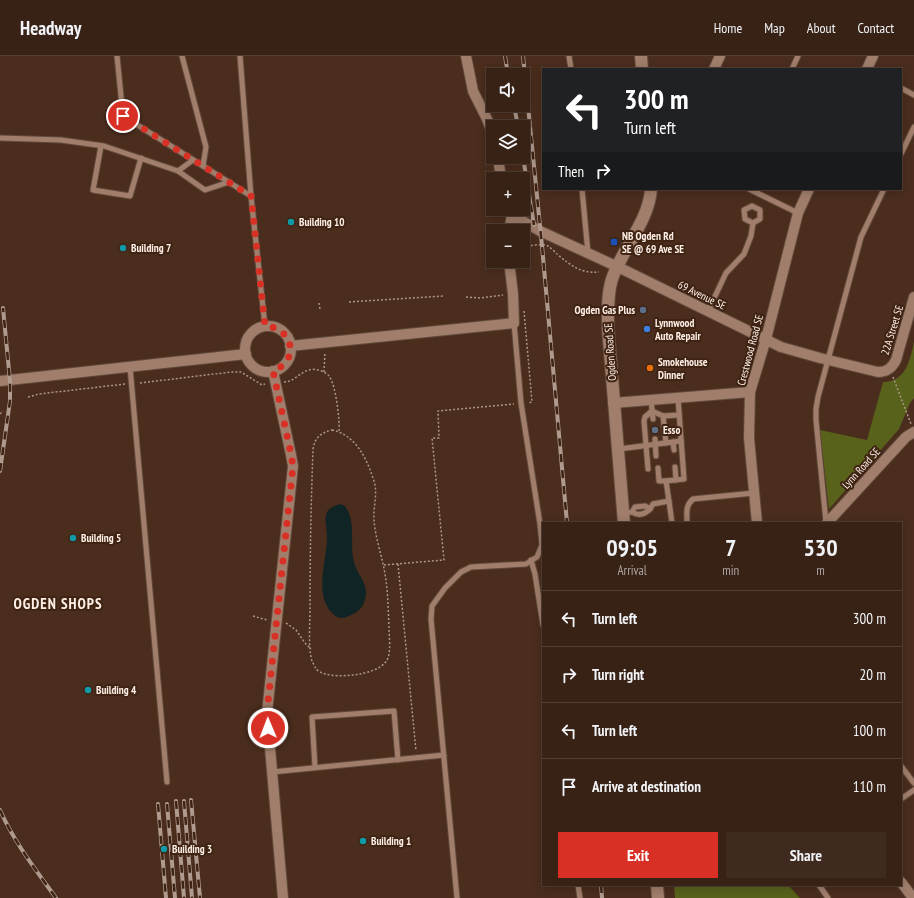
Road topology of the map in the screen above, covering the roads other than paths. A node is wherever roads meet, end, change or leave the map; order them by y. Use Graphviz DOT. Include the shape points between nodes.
graph roads {
  1 [pos="117,56"];
  2 [pos="182,56"];
  3 [pos="240,56"];
  4 [pos="466,56"];
  5 [pos="569,56"];
  6 [pos="641,56"];
  7 [pos="720,56"];
  8 [pos="798,56"];
  9 [pos="873,56"];
  10 [pos="571,68"];
  11 [pos="642,68"];
  12 [pos="714,68"];
  13 [pos="792,68"];
  14 [pos="867,68"];
  15 [pos="902,89"];
  16 [pos="914,95"];
  17 [pos="487,120"];
  18 [pos="914,128"];
  19 [pos="0,138"];
  20 [pos="102,146"];
  21 [pos="902,152"];
  22 [pos="141,158"];
  23 [pos="194,160"];
  24 [pos="203,166"];
  25 [pos="178,171"];
  26 [pos="229,182"];
  27 [pos="582,190"];
  28 [pos="751,190"];
  29 [pos="809,190"];
  30 [pos="884,190"];
  31 [pos="652,191"];
  32 [pos="251,196"];
  33 [pos="798,213"];
  34 [pos="516,216"];
  35 [pos="753,224"];
  36 [pos="588,253"];
  37 [pos="618,267"];
  38 [pos="510,268"];
  39 [pos="914,297"];
  40 [pos="708,311"];
  41 [pos="514,323"];
  42 [pos="265,326"];
  43 [pos="766,339"];
  44 [pos="290,346"];
  45 [pos="246,354"];
  46 [pos="828,361"];
  47 [pos="130,367"];
  48 [pos="890,368"];
  49 [pos="273,371"];
  50 [pos="0,382"];
  51 [pos="750,392"];
  52 [pos="678,398"];
  53 [pos="651,400"];
  54 [pos="613,403"];
  55 [pos="652,411"];
  56 [pos="679,415"];
  57 [pos="662,416"];
  58 [pos="653,419"];
  59 [pos="913,428"];
  60 [pos="681,441"];
  61 [pos="655,442"];
  62 [pos="673,442"];
  63 [pos="666,443"];
  64 [pos="645,446"];
  65 [pos="617,449"];
  66 [pos="674,450"];
  67 [pos="656,456"];
  68 [pos="675,467"];
  69 [pos="658,468"];
  70 [pos="648,469"];
  71 [pos="676,480"];
  72 [pos="666,481"];
  73 [pos="754,493"];
  74 [pos="652,498"];
  75 [pos="669,501"];
  76 [pos="652,507"];
  77 [pos="626,516"];
  78 [pos="672,522"];
  79 [pos="687,522"];
  80 [pos="757,522"];
  81 [pos="827,522"];
  82 [pos="828,522"];
  83 [pos="531,560"];
  84 [pos="542,620"];
  85 [pos="444,755"];
  86 [pos="398,760"];
  87 [pos="315,767"];
  88 [pos="902,767"];
  89 [pos="272,772"];
  90 [pos="167,782"];
  91 [pos="914,783"];
  92 [pos="914,790"];
  93 [pos="902,798"];
  94 [pos="902,883"];
  95 [pos="578,886"];
  96 [pos="657,886"];
  97 [pos="820,886"];
  98 [pos="283,898"];
  99 [pos="456,898"];
  100 [pos="580,898"];
  101 [pos="658,898"];
  102 [pos="828,898"];
  103 [pos="913,898"];
  1 -- 23 [label="lane" via="123,116"];
  2 -- 24 [label="lane" via="206,147"];
  3 -- 32 [label="lane"];
  4 -- 17 [label="street" via="473,91"];
  5 -- 10 [label="lane"];
  6 -- 11 [label="street"];
  7 -- 12 [label="street"];
  8 -- 13 [label="lane"];
  9 -- 14 [label="street"];
  15 -- 16 [label="lane"];
  18 -- 21 [label="lane"];
  19 -- 20 [label="lane" via="61,140"];
  20 -- 22 [label="lane"];
  20 -- 22 [label="lane" via="93,190 130,196"];
  22 -- 25 [label="lane"];
  23 -- 24 [label="lane"];
  23 -- 25 [label="lane"];
  24 -- 26 [label="lane"];
  25 -- 26 [label="lane" via="205,190"];
  26 -- 32 [label="lane"];
  27 -- 36 [label="lane"];
  28 -- 33 [label="lane"];
  29 -- 33 [label="street, Crestwood Road SE"];
  30 -- 46 [label="lane" via="861,237"];
  31 -- 37 [label="street, Ogden Road SE" via="646,211"];
  32 -- 42 [label="lane"];
  33 -- 43 [label="street, Crestwood Road SE"];
  34 -- 36 [label="street, 69 Avenue SE" via="540,231"];
  35 -- 40 [label="lane" via="744,254 723,279"];
  36 -- 37 [label="street, 69 Avenue SE"];
  37 -- 40 [label="street, 69 Avenue SE"];
  37 -- 54 [label="street, Ogden Road SE" via="612,279 608,316"];
  38 -- 41 [label="street"];
  39 -- 48 [label="street, 22A Street SE" via="896,360"];
  40 -- 43 [label="street, 69 Avenue SE"];
  41 -- 44 [label="street"];
  41 -- 83 [label="lane" via="521,403 542,545 537,557"];
  42 -- 44 [label="street" via="280,330 286,335"];
  42 -- 45 [label="street" via="252,332 245,344"];
  43 -- 46 [label="street, 69 Avenue SE" via="792,351"];
  43 -- 51 [label="street, Crestwood Road SE"];
  44 -- 49 [label="street" via="289,357"];
  45 -- 47 [label="street"];
  45 -- 49 [label="street" via="257,369"];
  46 -- 48 [label="street, 69 Avenue SE" via="878,372"];
  46 -- 81 [label="lane" via="816,409"];
  47 -- 50 [label="street"];
  47 -- 90 [label="lane"];
  49 -- 89 [label="street" via="293,466 268,702"];
  51 -- 52 [label="street"];
  51 -- 73 [label="street, Crestwood Road SE" via="749,438"];
  52 -- 53 [label="street"];
  52 -- 56 [label="lane"];
  53 -- 54 [label="street"];
  53 -- 55 [label="lane"];
  54 -- 65 [label="street, Ogden Road SE"];
  55 -- 57 [label="lane"];
  55 -- 58 [label="lane"];
  55 -- 64 [label="lane" via="644,421"];
  56 -- 57 [label="lane"];
  56 -- 60 [label="lane"];
  57 -- 63 [label="lane"];
  59 -- 82 [label="street, Lynn Road SE"];
  60 -- 62 [label="lane"];
  60 -- 71 [label="lane" via="684,479"];
  61 -- 63 [label="lane"];
  61 -- 64 [label="lane"];
  61 -- 67 [label="lane"];
  62 -- 63 [label="lane"];
  62 -- 66 [label="lane"];
  64 -- 65 [label="lane"];
  64 -- 70 [label="lane"];
  65 -- 77 [label="street, Ogden Road SE"];
  68 -- 71 [label="lane"];
  69 -- 72 [label="lane" via="659,481"];
  71 -- 72 [label="lane"];
  72 -- 75 [label="lane"];
  73 -- 79 [label="lane" via="693,499 688,503"];
  73 -- 80 [label="street, Crestwood Road SE"];
  74 -- 76 [label="lane"];
  75 -- 76 [label="lane"];
  75 -- 78 [label="lane"];
  76 -- 77 [label="lane" via="646,514"];
  83 -- 84 [label="lane"];
  83 -- 85 [label="lane" via="526,564 471,567 464,570 432,606 431,619"];
  85 -- 86 [label="lane"];
  85 -- 99 [label="lane"];
  86 -- 87 [label="lane"];
  86 -- 87 [label="lane" via="394,711 312,717"];
  87 -- 89 [label="lane"];
  88 -- 91 [label="lane"];
  89 -- 98 [label="street"];
  92 -- 93 [label="lane"];
  94 -- 103 [label="street"];
  95 -- 100 [label="lane"];
  96 -- 101 [label="street"];
  97 -- 102 [label="lane"];
}
